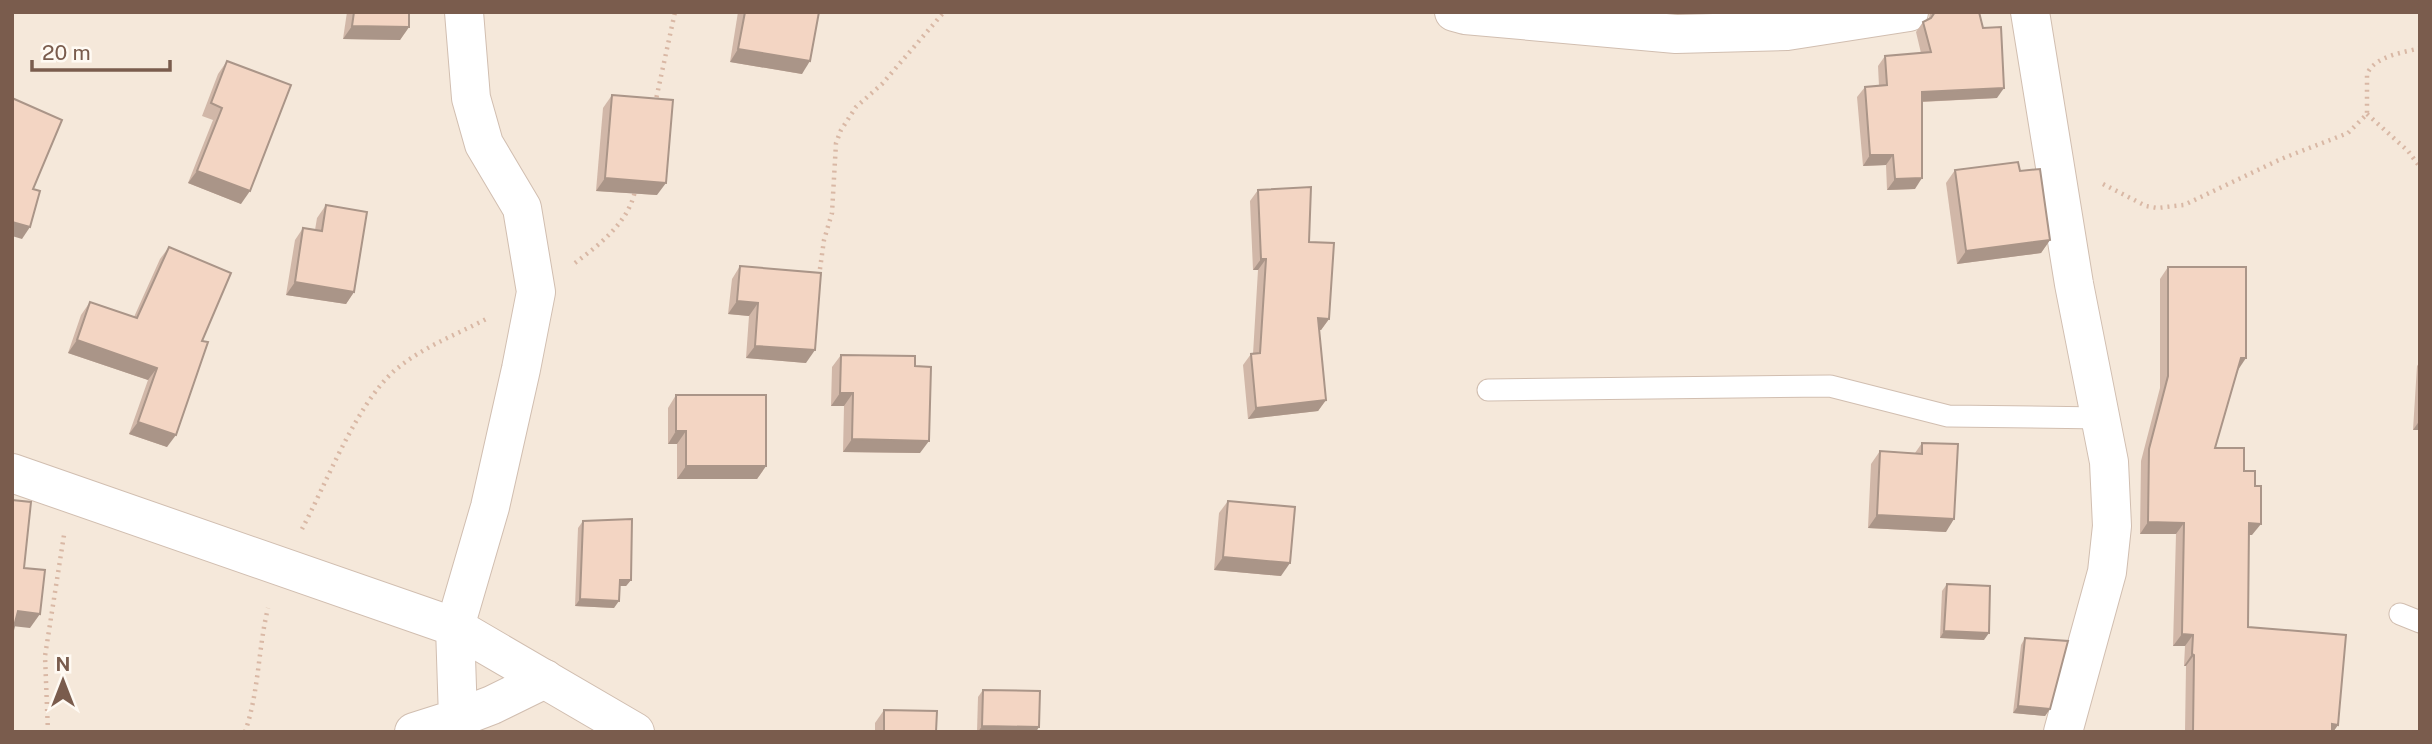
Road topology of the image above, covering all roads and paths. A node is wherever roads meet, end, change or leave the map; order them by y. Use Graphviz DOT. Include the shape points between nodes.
graph roads {
  1 [pos="464,12"];
  2 [pos="675,12"];
  3 [pos="944,12"];
  4 [pos="1454,12"];
  5 [pos="1909,12"];
  6 [pos="2031,12"];
  7 [pos="2420,48"];
  8 [pos="654,105"];
  9 [pos="2367,114"];
  10 [pos="2056,167"];
  11 [pos="2420,167"];
  12 [pos="636,185"];
  13 [pos="818,278"];
  14 [pos="536,292"];
  15 [pos="1488,390"];
  16 [pos="2102,418"];
  17 [pos="12,473"];
  18 [pos="71,493"];
  19 [pos="282,566"];
  20 [pos="455,627"];
  21 [pos="545,679"];
  22 [pos="456,725"];
  23 [pos="48,732"];
  24 [pos="245,732"];
  25 [pos="414,732"];
  26 [pos="635,732"];
  27 [pos="2063,732"];
  1 -- 14 [label="street" via="471,98 484,144 522,208"];
  2 -- 8 [label="path"];
  3 -- 13 [label="path" via="856,107 841,130 836,143 832,213"];
  4 -- 5 [label="street" via="1676,33 1787,31"];
  6 -- 10 [label="street"];
  7 -- 9 [label="path" via="2369,68"];
  9 -- 10 [label="path" via="2348,133 2184,205 2146,206 2090,177"];
  9 -- 11 [label="path"];
  10 -- 16 [label="street"];
  12 -- 14 [label="path" via="625,215 608,237"];
  14 -- 19 [label="path" via="438,341 394,372 368,403"];
  14 -- 20 [label="street" via="490,506"];
  15 -- 16 [label="lane" via="1830,386 1948,416"];
  16 -- 27 [label="street" via="2112,526 2107,572"];
  17 -- 18 [label="street"];
  18 -- 19 [label="street"];
  18 -- 23 [label="path" via="45,656"];
  19 -- 20 [label="street"];
  19 -- 24 [label="path" via="272,589"];
  20 -- 21 [label="street"];
  20 -- 22 [label="street"];
  21 -- 22 [label="street"];
  21 -- 26 [label="street"];
  22 -- 25 [label="street"];
}
